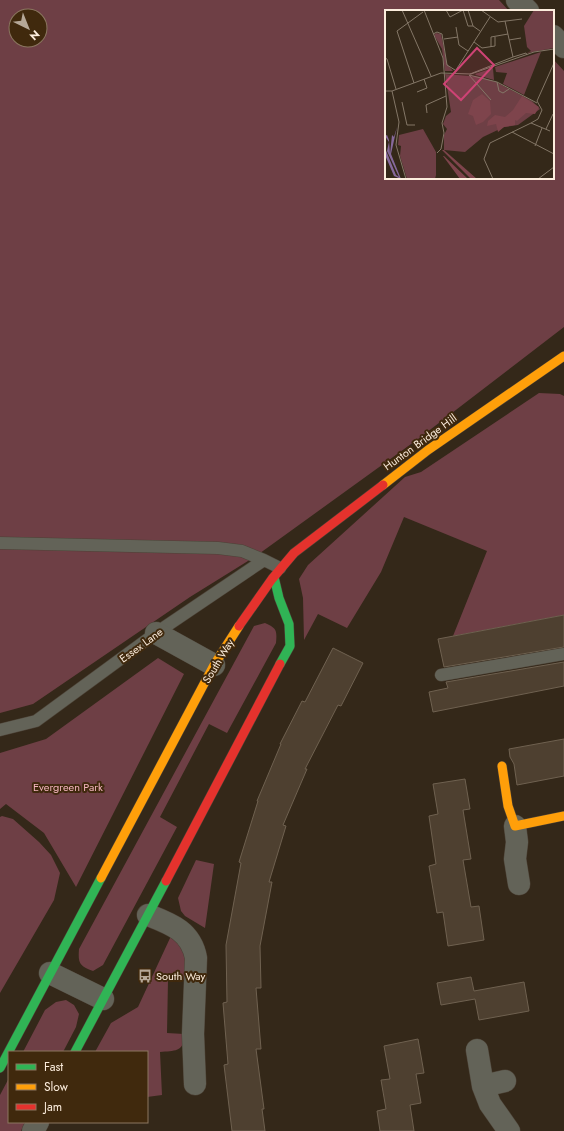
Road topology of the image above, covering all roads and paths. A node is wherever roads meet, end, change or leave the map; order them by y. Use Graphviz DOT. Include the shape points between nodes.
graph roads {
  1 [pos="517,0"];
  2 [pos="527,10"];
  3 [pos="554,37"];
  4 [pos="564,47"];
  5 [pos="563,358"];
  6 [pos="0,543"];
  7 [pos="294,553"];
  8 [pos="264,560"];
  9 [pos="277,573"];
  10 [pos="156,634"];
  11 [pos="564,654"];
  12 [pos="214,665"];
  13 [pos="441,675"];
  14 [pos="0,730"];
  15 [pos="502,766"];
  16 [pos="564,816"];
  17 [pos="515,826"];
  18 [pos="519,884"];
  19 [pos="148,915"];
  20 [pos="50,973"];
  21 [pos="103,999"];
  22 [pos="477,1050"];
  23 [pos="9,1051"];
  24 [pos="76,1051"];
  25 [pos="8,1053"];
  26 [pos="0,1068"];
  27 [pos="505,1081"];
  28 [pos="195,1084"];
  29 [pos="484,1086"];
  30 [pos="508,1131"];
  1 -- 2 [label="street"];
  3 -- 4 [label="street"];
  5 -- 7 [label="street, Hunton Bridge Hill" via="428,450"];
  6 -- 8 [label="lane" via="218,548 242,551"];
  7 -- 9 [label="street, South Way"];
  8 -- 9 [label="lane"];
  8 -- 10 [label="lane, Essex Lane"];
  9 -- 12 [label="street, South Way"];
  9 -- 19 [label="street" via="279,598 289,624 290,646"];
  10 -- 12 [label="street"];
  10 -- 14 [label="lane, Essex Lane" via="36,721"];
  11 -- 13 [label="lane"];
  12 -- 20 [label="street, South Way"];
  15 -- 17 [label="street" via="508,806"];
  16 -- 17 [label="street"];
  17 -- 18 [label="street" via="515,859"];
  19 -- 21 [label="street"];
  19 -- 28 [label="street" via="178,930 194,947"];
  20 -- 21 [label="street"];
  20 -- 23 [label="street, South Way"];
  21 -- 24 [label="street"];
  22 -- 29 [label="street"];
  25 -- 26 [label="street, South Way"];
  27 -- 29 [label="street"];
  29 -- 30 [label="street" via="490,1104"];
}
